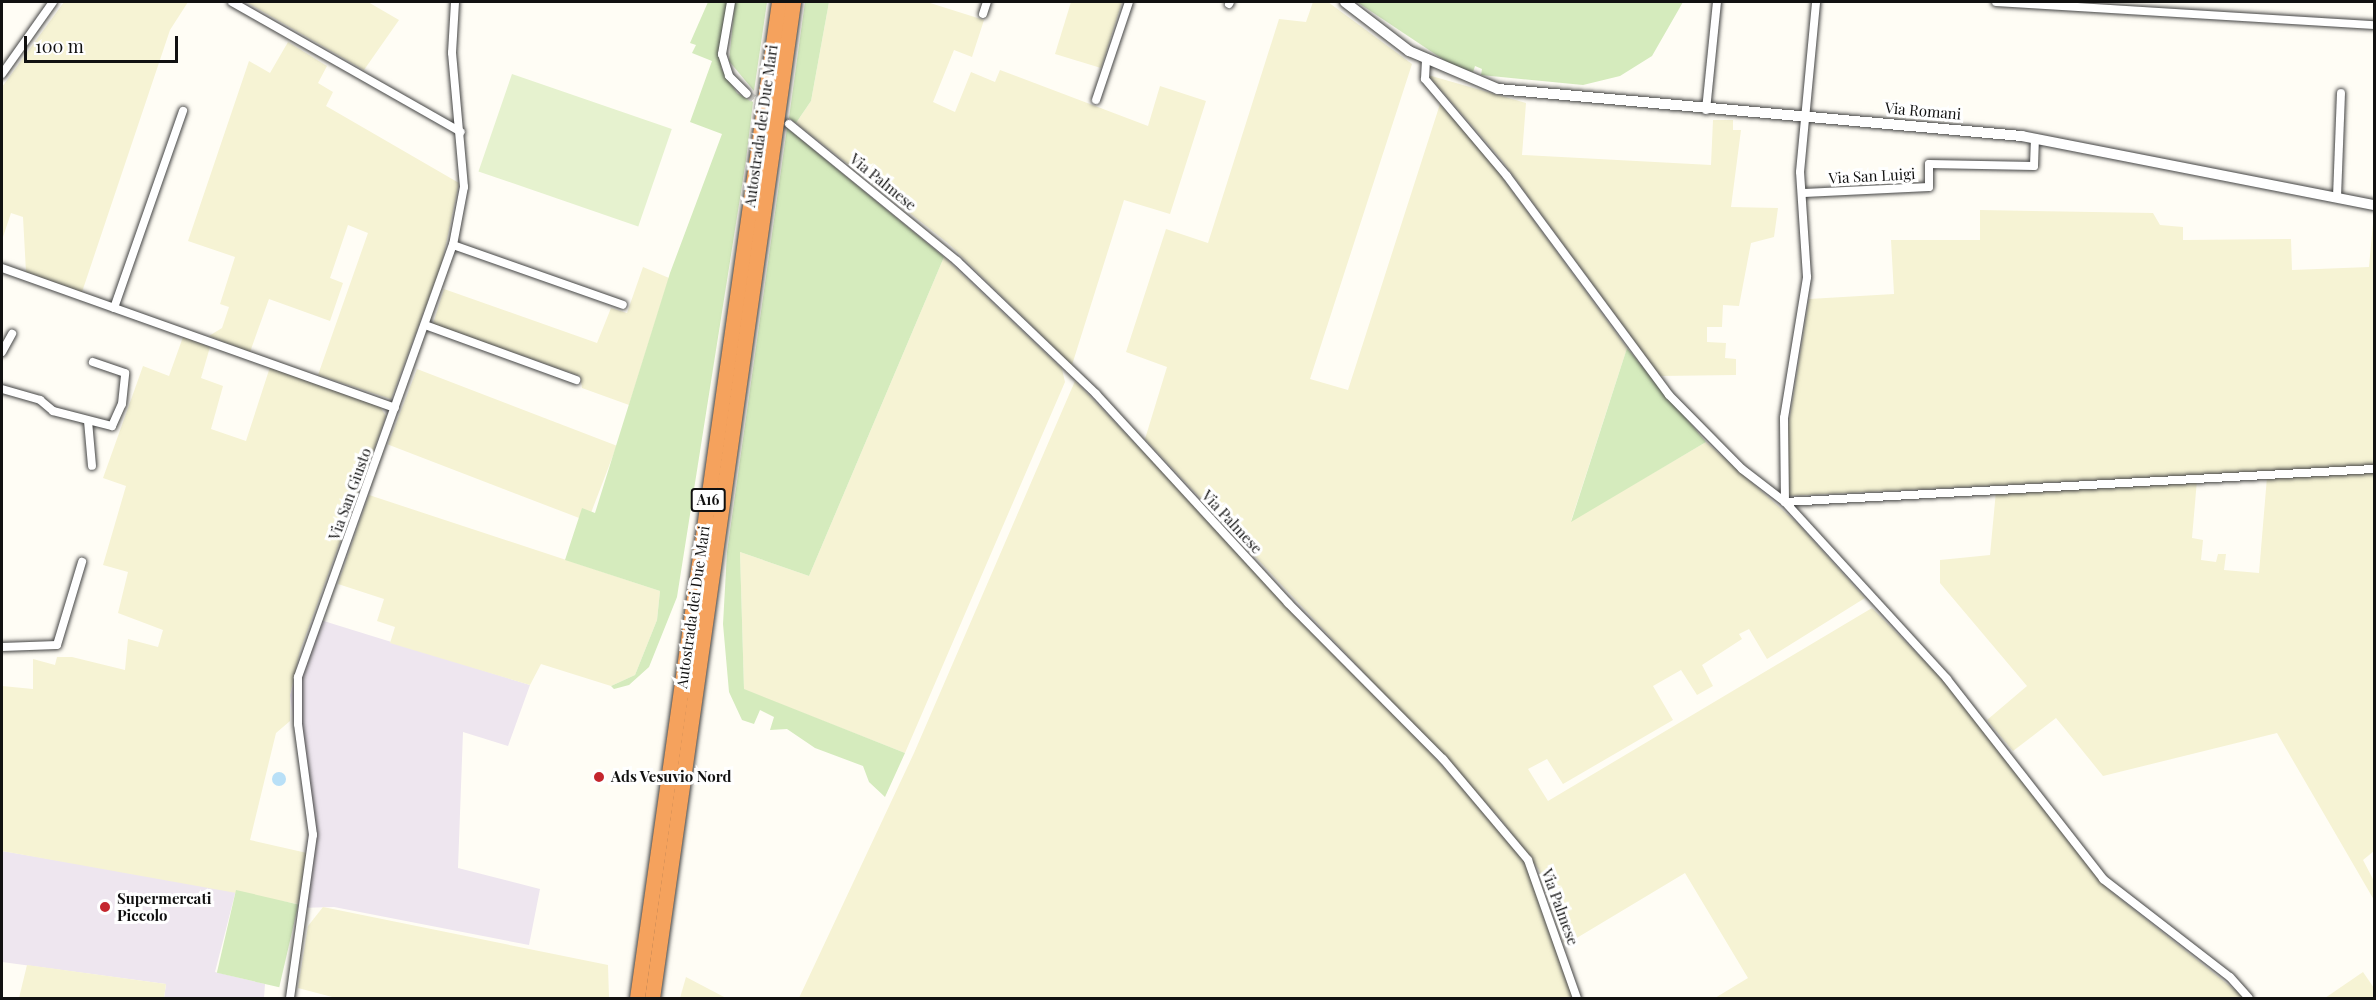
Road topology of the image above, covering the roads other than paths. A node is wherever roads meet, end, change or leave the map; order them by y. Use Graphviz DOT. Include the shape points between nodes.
graph roads {
  1 [pos="54,2"];
  2 [pos="232,2"];
  3 [pos="455,2"];
  4 [pos="731,2"];
  5 [pos="779,2"];
  6 [pos="793,2"];
  7 [pos="987,2"];
  8 [pos="1129,2"];
  9 [pos="1345,2"];
  10 [pos="1717,2"];
  11 [pos="1816,2"];
  12 [pos="1996,2"];
  13 [pos="983,14"];
  14 [pos="2374,25"];
  15 [pos="1426,60"];
  16 [pos="2,74"];
  17 [pos="2341,93"];
  18 [pos="747,94"];
  19 [pos="1096,100"];
  20 [pos="1706,110"];
  21 [pos="183,111"];
  22 [pos="1803,116"];
  23 [pos="789,124"];
  24 [pos="461,132"];
  25 [pos="2035,138"];
  26 [pos="1804,193"];
  27 [pos="2337,197"];
  28 [pos="2374,205"];
  29 [pos="453,245"];
  30 [pos="2,268"];
  31 [pos="623,305"];
  32 [pos="114,308"];
  33 [pos="425,325"];
  34 [pos="12,334"];
  35 [pos="2,352"];
  36 [pos="93,362"];
  37 [pos="576,380"];
  38 [pos="2,389"];
  39 [pos="395,408"];
  40 [pos="88,421"];
  41 [pos="92,466"];
  42 [pos="2374,469"];
  43 [pos="1785,502"];
  44 [pos="82,562"];
  45 [pos="2,647"];
  46 [pos="290,999"];
  47 [pos="638,999"];
  48 [pos="652,999"];
  49 [pos="1577,999"];
  50 [pos="2249,999"];
  1 -- 16 [label="street"];
  2 -- 24 [label="street"];
  3 -- 24 [label="street, Via San Giusto" via="452,53"];
  4 -- 18 [label="street" via="722,54 729,75"];
  5 -- 47 [label="highway, Autostrada dei Due Mari / A16"];
  6 -- 48 [label="highway, Autostrada dei Due Mari / A16"];
  7 -- 13 [label="street"];
  8 -- 19 [label="street"];
  9 -- 15 [label="street, Via Romani"];
  10 -- 20 [label="street"];
  11 -- 22 [label="street"];
  12 -- 14 [label="street"];
  15 -- 20 [label="street, Via Romani" via="1466,78 1543,97"];
  15 -- 43 [label="street" via="1425,79 1507,176 1670,395 1742,469"];
  17 -- 27 [label="street"];
  20 -- 22 [label="street, Via Romani"];
  21 -- 32 [label="street"];
  22 -- 25 [label="street, Via Romani"];
  22 -- 26 [label="street"];
  23 -- 49 [label="street, Via Palmese" via="957,261 1096,394 1288,603 1443,759 1528,860 1546,900"];
  24 -- 29 [label="street, Via San Giusto" via="464,187"];
  25 -- 26 [label="street, Via San Luigi" via="2034,166 1929,164 1929,187"];
  25 -- 27 [label="street, Via Romani"];
  26 -- 43 [label="street" via="1807,277 1784,418"];
  27 -- 28 [label="street, Via Romani"];
  29 -- 31 [label="street"];
  29 -- 33 [label="street, Via San Giusto"];
  30 -- 32 [label="street"];
  32 -- 39 [label="street"];
  33 -- 37 [label="street"];
  33 -- 39 [label="street, Via San Giusto"];
  34 -- 35 [label="street"];
  36 -- 40 [label="street" via="123,370 122,404 112,426"];
  38 -- 40 [label="street"];
  39 -- 46 [label="street, Via San Giusto" via="298,677 298,724 313,835"];
  40 -- 41 [label="street"];
  42 -- 43 [label="street"];
  43 -- 50 [label="street" via="1988,725 2103,879 2230,977"];
  44 -- 45 [label="street" via="57,645"];
}
